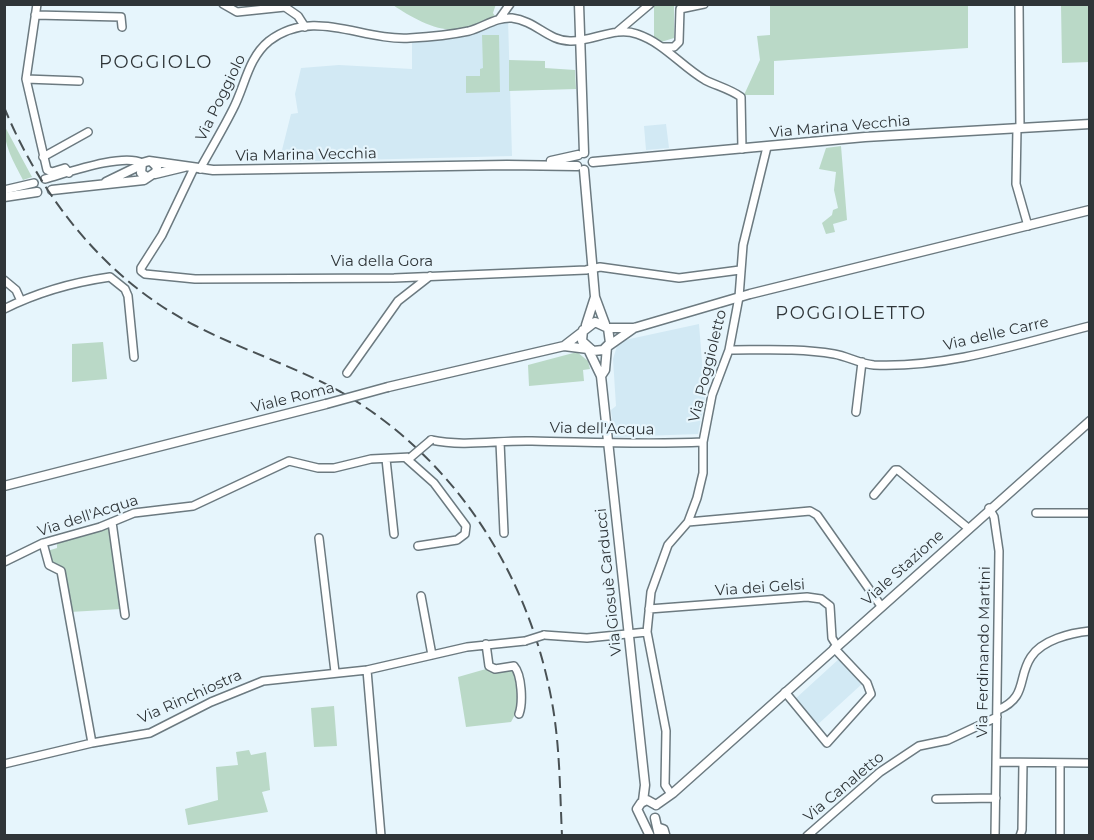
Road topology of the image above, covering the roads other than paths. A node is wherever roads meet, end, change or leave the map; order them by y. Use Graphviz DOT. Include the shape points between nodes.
graph roads {
  1 [pos="37,4"];
  2 [pos="222,4"];
  3 [pos="510,4"];
  4 [pos="579,4"];
  5 [pos="650,4"];
  6 [pos="704,4"];
  7 [pos="1019,4"];
  8 [pos="35,15"];
  9 [pos="500,18"];
  10 [pos="122,27"];
  11 [pos="305,27"];
  12 [pos="617,32"];
  13 [pos="580,41"];
  14 [pos="679,42"];
  15 [pos="661,46"];
  16 [pos="678,60"];
  17 [pos="26,79"];
  18 [pos="79,81"];
  19 [pos="1089,124"];
  20 [pos="1019,128"];
  21 [pos="87,132"];
  22 [pos="767,147"];
  23 [pos="742,149"];
  24 [pos="581,154"];
  25 [pos="43,157"];
  26 [pos="152,162"];
  27 [pos="593,162"];
  28 [pos="106,164"];
  29 [pos="142,164"];
  30 [pos="428,166"];
  31 [pos="184,167"];
  32 [pos="581,168"];
  33 [pos="197,169"];
  34 [pos="69,172"];
  35 [pos="123,174"];
  36 [pos="151,176"];
  37 [pos="45,179"];
  38 [pos="128,182"];
  39 [pos="34,183"];
  40 [pos="103,184"];
  41 [pos="4,190"];
  42 [pos="52,190"];
  43 [pos="37,192"];
  44 [pos="4,197"];
  45 [pos="1089,210"];
  46 [pos="1028,226"];
  47 [pos="592,268"];
  48 [pos="740,270"];
  49 [pos="430,276"];
  50 [pos="4,280"];
  51 [pos="595,297"];
  52 [pos="739,297"];
  53 [pos="21,301"];
  54 [pos="4,309"];
  55 [pos="606,326"];
  56 [pos="1089,326"];
  57 [pos="584,328"];
  58 [pos="634,328"];
  59 [pos="564,345"];
  60 [pos="607,347"];
  61 [pos="588,349"];
  62 [pos="729,350"];
  63 [pos="134,357"];
  64 [pos="862,362"];
  65 [pos="347,373"];
  66 [pos="601,376"];
  67 [pos="856,412"];
  68 [pos="1089,421"];
  69 [pos="500,442"];
  70 [pos="703,442"];
  71 [pos="607,444"];
  72 [pos="409,458"];
  73 [pos="387,459"];
  74 [pos="4,486"];
  75 [pos="874,495"];
  76 [pos="989,508"];
  77 [pos="1036,513"];
  78 [pos="1089,513"];
  79 [pos="112,522"];
  80 [pos="688,522"];
  81 [pos="968,528"];
  82 [pos="504,533"];
  83 [pos="394,534"];
  84 [pos="319,538"];
  85 [pos="43,543"];
  86 [pos="418,546"];
  87 [pos="4,562"];
  88 [pos="421,596"];
  89 [pos="881,606"];
  90 [pos="649,609"];
  91 [pos="125,615"];
  92 [pos="1089,631"];
  93 [pos="647,632"];
  94 [pos="627,634"];
  95 [pos="486,644"];
  96 [pos="836,647"];
  97 [pos="432,655"];
  98 [pos="367,670"];
  99 [pos="335,672"];
  100 [pos="785,692"];
  101 [pos="997,713"];
  102 [pos="519,714"];
  103 [pos="92,743"];
  104 [pos="996,762"];
  105 [pos="1023,763"];
  106 [pos="1060,763"];
  107 [pos="1089,763"];
  108 [pos="4,764"];
  109 [pos="671,794"];
  110 [pos="996,798"];
  111 [pos="936,800"];
  112 [pos="643,801"];
  113 [pos="656,805"];
  114 [pos="645,821"];
  115 [pos="657,827"];
  116 [pos="381,836"];
  117 [pos="650,836"];
  118 [pos="666,836"];
  119 [pos="807,836"];
  120 [pos="995,836"];
  121 [pos="1020,836"];
  122 [pos="1060,836"];
  1 -- 8 [label="street"];
  2 -- 11 [label="street" via="237,12 285,7"];
  3 -- 9 [label="street"];
  4 -- 13 [label="main road"];
  5 -- 12 [label="street"];
  6 -- 14 [label="street" via="680,9"];
  7 -- 20 [label="street"];
  8 -- 10 [label="street" via="121,17"];
  8 -- 17 [label="street"];
  9 -- 11 [label="street, Via Poggiolo" via="470,31 408,38 332,25"];
  9 -- 13 [label="street" via="537,25 553,38"];
  11 -- 33 [label="street, Via Poggiolo" via="281,34 257,54 234,107"];
  12 -- 13 [label="street"];
  12 -- 15 [label="street" via="636,34"];
  13 -- 24 [label="main road"];
  14 -- 15 [label="street" via="674,47"];
  14 -- 16 [label="street"];
  15 -- 16 [label="street"];
  16 -- 23 [label="street" via="705,80 741,97"];
  17 -- 18 [label="street"];
  17 -- 25 [label="street"];
  19 -- 20 [label="main road, Via Marina Vecchia"];
  20 -- 22 [label="main road, Via Marina Vecchia"];
  20 -- 46 [label="street" via="1016,184"];
  21 -- 25 [label="street"];
  22 -- 23 [label="main road, Via Marina Vecchia"];
  22 -- 48 [label="street, Via Poggioletto"];
  23 -- 27 [label="main road, Via Marina Vecchia"];
  24 -- 27 [label="main road" via="589,155"];
  24 -- 30 [label="main road, Via Marina Vecchia" via="548,161"];
  24 -- 32 [label="main road"];
  25 -- 34 [label="street" via="49,172 65,168"];
  26 -- 29 [label="main road, Via Marina Vecchia"];
  26 -- 31 [label="main road, Via Marina Vecchia"];
  26 -- 36 [label="main road" via="157,167"];
  27 -- 32 [label="main road" via="591,167"];
  28 -- 29 [label="street"];
  28 -- 34 [label="street"];
  28 -- 35 [label="street"];
  29 -- 35 [label="main road, Via Marina Vecchia"];
  29 -- 36 [label="main road" via="141,173"];
  30 -- 32 [label="main road, Via Marina Vecchia"];
  30 -- 33 [label="main road, Via Marina Vecchia"];
  31 -- 33 [label="main road, Via Marina Vecchia"];
  31 -- 36 [label="main road, Via Marina Vecchia"];
  32 -- 47 [label="main road"];
  33 -- 49 [label="street, Via della Gora" via="141,268 145,274 195,279"];
  34 -- 37 [label="street"];
  35 -- 38 [label="street"];
  35 -- 40 [label="main road, Via Marina Vecchia"];
  36 -- 38 [label="main road, Via Marina Vecchia"];
  38 -- 40 [label="main road, Via Marina Vecchia"];
  39 -- 41 [label="street"];
  40 -- 42 [label="main road, Via Marina Vecchia"];
  43 -- 44 [label="main road"];
  45 -- 46 [label="main road"];
  46 -- 52 [label="main road"];
  47 -- 48 [label="street, Via della Gora" via="679,278"];
  47 -- 49 [label="street, Via della Gora"];
  47 -- 51 [label="main road"];
  48 -- 52 [label="street, Via Poggioletto"];
  49 -- 65 [label="street" via="398,301"];
  50 -- 53 [label="street" via="16,290"];
  51 -- 55 [label="main road"];
  51 -- 57 [label="main road"];
  52 -- 58 [label="main road"];
  52 -- 62 [label="street, Via Poggioletto"];
  53 -- 54 [label="street"];
  53 -- 63 [label="street" via="86,280 110,277 128,296"];
  55 -- 57 [label="main road" via="595,322"];
  55 -- 58 [label="main road"];
  55 -- 60 [label="main road" via="611,338"];
  56 -- 64 [label="street, Via delle Carre" via="969,357 871,365"];
  57 -- 59 [label="main road"];
  57 -- 61 [label="main road" via="582,341"];
  58 -- 60 [label="main road"];
  59 -- 61 [label="main road, Viale Roma"];
  59 -- 74 [label="main road, Viale Roma, bridge"];
  60 -- 61 [label="main road" via="598,351"];
  60 -- 66 [label="main road, Via Giosuè Carducci"];
  61 -- 66 [label="main road, Via Giosuè Carducci"];
  62 -- 64 [label="street, Via delle Carre" via="810,351"];
  62 -- 70 [label="street, Via Poggioletto" via="712,395"];
  64 -- 67 [label="street"];
  66 -- 71 [label="main road, Via Giosuè Carducci"];
  68 -- 76 [label="main road, Viale Stazione"];
  69 -- 71 [label="street, Via dell'Acqua"];
  69 -- 72 [label="street, Via dell'Acqua, bridge" via="452,445 431,440"];
  69 -- 82 [label="street"];
  70 -- 71 [label="street, Via dell'Acqua"];
  70 -- 80 [label="street, Via Poggioletto" via="703,473"];
  71 -- 94 [label="main road, Via Giosuè Carducci"];
  72 -- 73 [label="street, Via dell'Acqua"];
  72 -- 86 [label="street" via="434,483 466,526 465,534 458,540"];
  73 -- 79 [label="street, Via dell'Acqua" via="334,468 289,461 193,506 134,513"];
  73 -- 83 [label="street"];
  75 -- 81 [label="street" via="898,470"];
  76 -- 81 [label="main road, Viale Stazione"];
  76 -- 101 [label="street, Via Ferdinando Martini" via="999,551"];
  77 -- 78 [label="street"];
  79 -- 85 [label="street, Via dell'Acqua"];
  79 -- 91 [label="street"];
  80 -- 89 [label="street" via="810,511 818,515"];
  80 -- 90 [label="street, Via Poggioletto" via="662,558"];
  81 -- 89 [label="main road, Viale Stazione"];
  84 -- 99 [label="street"];
  85 -- 87 [label="street, Via dell'Acqua"];
  85 -- 103 [label="street" via="49,565 61,571"];
  88 -- 97 [label="street"];
  89 -- 96 [label="main road, Viale Stazione"];
  90 -- 93 [label="street, Via Poggioletto"];
  90 -- 96 [label="street, Via dei Gelsi" via="814,598 830,606"];
  92 -- 101 [label="street, Via Canaletto" via="1057,639 1039,649 1030,658 1020,692"];
  93 -- 94 [label="street, Via Rinchiostra"];
  93 -- 109 [label="street, Via Poggioletto" via="666,731 665,785"];
  94 -- 95 [label="street, Via Rinchiostra, bridge" via="587,638 544,635 525,641"];
  94 -- 112 [label="main road, Via Giosuè Carducci" via="645,786"];
  95 -- 97 [label="street, Via Rinchiostra"];
  95 -- 102 [label="street" via="489,666 514,666 518,671"];
  96 -- 100 [label="main road, Viale Stazione"];
  96 -- 100 [label="street" via="871,694 827,743"];
  97 -- 98 [label="street, Via Rinchiostra"];
  98 -- 99 [label="street, Via Rinchiostra"];
  98 -- 116 [label="street"];
  99 -- 103 [label="street, Via Rinchiostra" via="263,681 150,733"];
  100 -- 109 [label="main road, Viale Stazione"];
  101 -- 104 [label="street, Via Ferdinando Martini"];
  101 -- 119 [label="street, Via Canaletto" via="948,740 919,746 880,772"];
  103 -- 108 [label="street, Via Rinchiostra"];
  104 -- 105 [label="street"];
  104 -- 110 [label="street, Via Ferdinando Martini"];
  105 -- 106 [label="street"];
  105 -- 121 [label="street"];
  106 -- 107 [label="street"];
  106 -- 122 [label="street"];
  109 -- 113 [label="main road, Viale Stazione"];
  110 -- 111 [label="street"];
  110 -- 120 [label="street, Via Ferdinando Martini"];
  112 -- 113 [label="main road"];
  112 -- 114 [label="main road, Via Giosuè Carducci" via="637,812"];
  113 -- 115 [label="main road"];
  114 -- 115 [label="main road"];
  114 -- 117 [label="main road"];
  115 -- 118 [label="street" via="664,829"];
}
